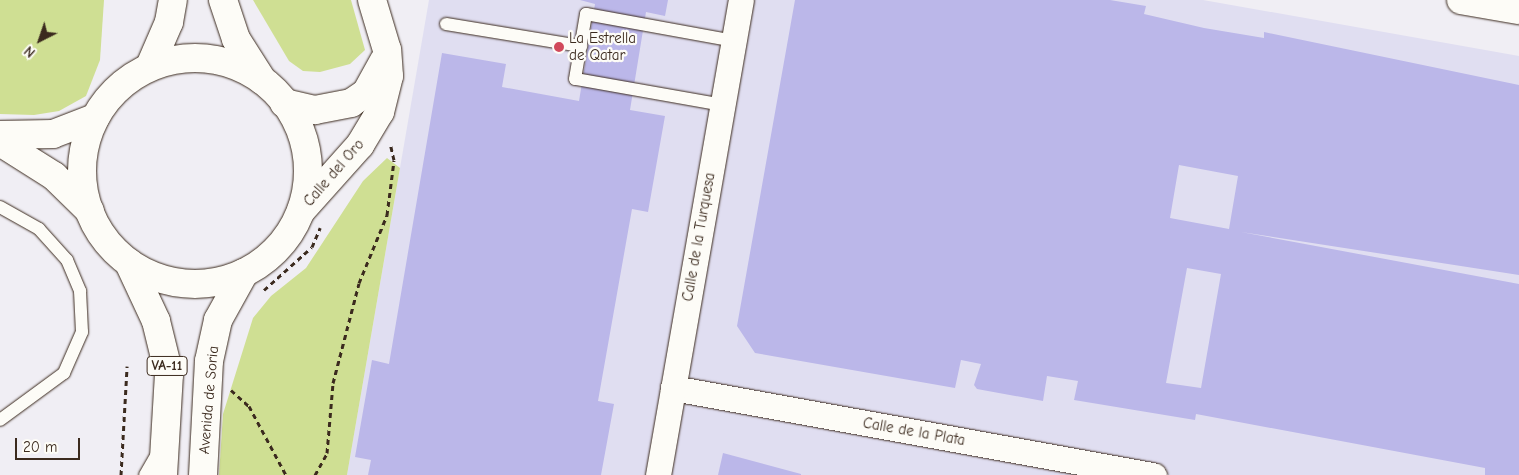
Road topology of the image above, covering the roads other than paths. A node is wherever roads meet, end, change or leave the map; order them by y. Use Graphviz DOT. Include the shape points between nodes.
graph roads {
  1 [pos="173,0"];
  2 [pos="223,0"];
  3 [pos="372,0"];
  4 [pos="741,0"];
  5 [pos="1461,0"];
  6 [pos="1519,10"];
  7 [pos="446,24"];
  8 [pos="734,41"];
  9 [pos="581,46"];
  10 [pos="387,50"];
  11 [pos="150,66"];
  12 [pos="262,81"];
  13 [pos="284,103"];
  14 [pos="723,105"];
  15 [pos="95,118"];
  16 [pos="0,135"];
  17 [pos="0,142"];
  18 [pos="0,207"];
  19 [pos="90,211"];
  20 [pos="301,211"];
  21 [pos="129,263"];
  22 [pos="244,273"];
  23 [pos="673,388"];
  24 [pos="0,420"];
  25 [pos="165,443"];
  26 [pos="145,475"];
  27 [pos="163,475"];
  28 [pos="203,475"];
  29 [pos="658,475"];
  30 [pos="1154,475"];
  1 -- 11 [label="main road" via="169,22"];
  2 -- 12 [label="main road, VA-11" via="236,39"];
  3 -- 10 [label="main road, Calle del Oro"];
  4 -- 8 [label="street, Calle de la Turquesa"];
  5 -- 6 [label="main road"];
  7 -- 9 [label="lane"];
  8 -- 9 [label="lane" via="586,14"];
  8 -- 14 [label="street, Calle de la Turquesa"];
  9 -- 14 [label="lane" via="575,79"];
  10 -- 13 [label="main road" via="382,70 366,93 351,103 315,110"];
  10 -- 20 [label="main road, Calle del Oro" via="389,76 380,112 360,146"];
  11 -- 12 [label="main road, VA-11" via="177,59 209,59 236,66"];
  11 -- 15 [label="main road, VA-11" via="121,85"];
  12 -- 13 [label="main road, VA-11"];
  13 -- 20 [label="main road, VA-11" via="298,126 308,161"];
  14 -- 23 [label="street, Calle de la Turquesa"];
  15 -- 16 [label="main road" via="53,134"];
  15 -- 19 [label="main road, VA-11" via="83,158"];
  17 -- 19 [label="main road" via="40,165"];
  18 -- 24 [label="lane" via="39,229 67,260 80,291 82,332 64,373"];
  19 -- 21 [label="main road, VA-11" via="106,240"];
  20 -- 22 [label="main road, VA-11" via="286,239"];
  21 -- 22 [label="main road, VA-11" via="164,279 186,283 211,282"];
  21 -- 25 [label="main road, VA-11" via="156,321 169,374"];
  22 -- 28 [label="main road, Avenida de Soria / VA-11" via="218,320 211,352"];
  23 -- 29 [label="street, Calle de la Turquesa"];
  23 -- 30 [label="street, Calle de la Plata"];
  25 -- 26 [label="lane"];
  25 -- 27 [label="main road, VA-11"];
}
